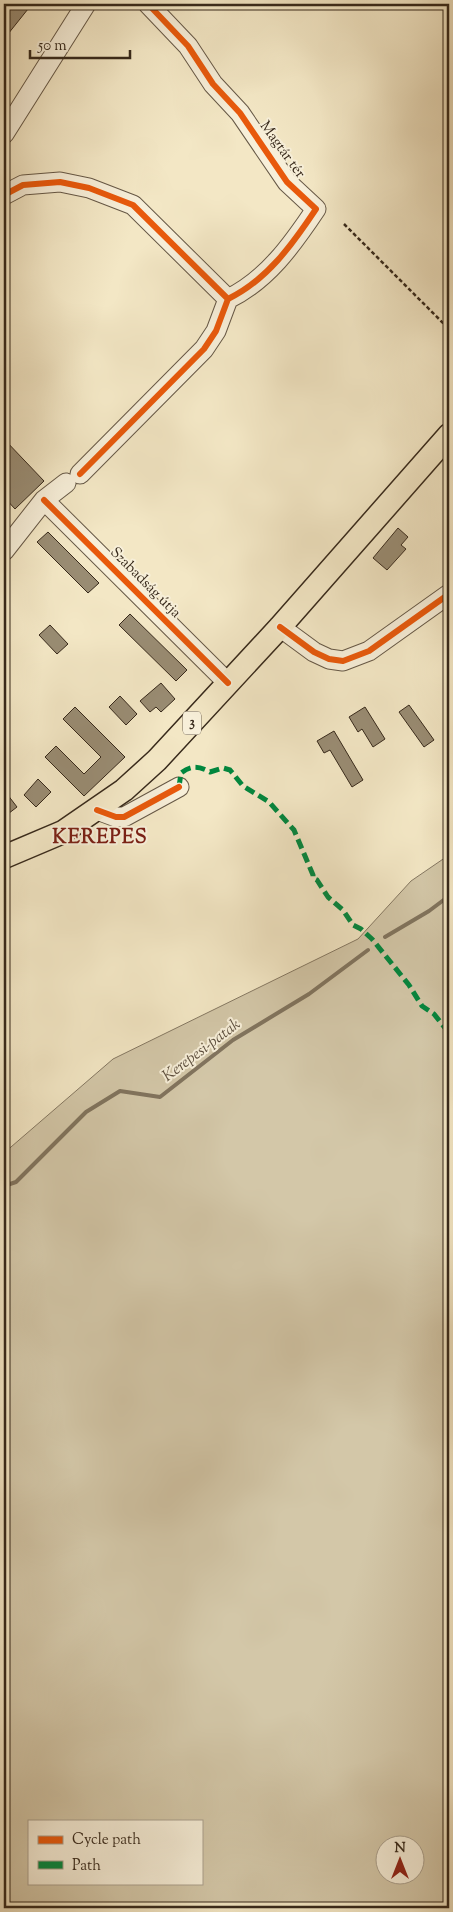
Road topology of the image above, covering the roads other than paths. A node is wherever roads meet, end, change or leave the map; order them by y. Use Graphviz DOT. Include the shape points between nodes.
graph roads {
  1 [pos="86,4"];
  2 [pos="148,4"];
  3 [pos="4,134"];
  4 [pos="4,195"];
  5 [pos="228,299"];
  6 [pos="449,435"];
  7 [pos="44,500"];
  8 [pos="4,551"];
  9 [pos="449,594"];
  10 [pos="280,626"];
  11 [pos="228,683"];
  12 [pos="179,787"];
  13 [pos="97,810"];
  14 [pos="4,857"];
  1 -- 3 [label="street"];
  2 -- 5 [label="street, Magtár tér" via="188,46 213,84 240,113 287,182 316,210 276,263 244,291"];
  4 -- 5 [label="street" via="23,185 60,182 89,188 133,206"];
  5 -- 7 [label="street" via="216,331 204,349 73,478"];
  6 -- 10 [label="main road, 3"];
  7 -- 8 [label="street"];
  7 -- 11 [label="street, Szabadság útja"];
  9 -- 10 [label="street" via="369,651 343,661 314,652"];
  10 -- 11 [label="main road, 3"];
  11 -- 13 [label="main road, 3" via="157,760"];
  12 -- 13 [label="street" via="124,817"];
  13 -- 14 [label="main road, 3" via="63,832"];
}
